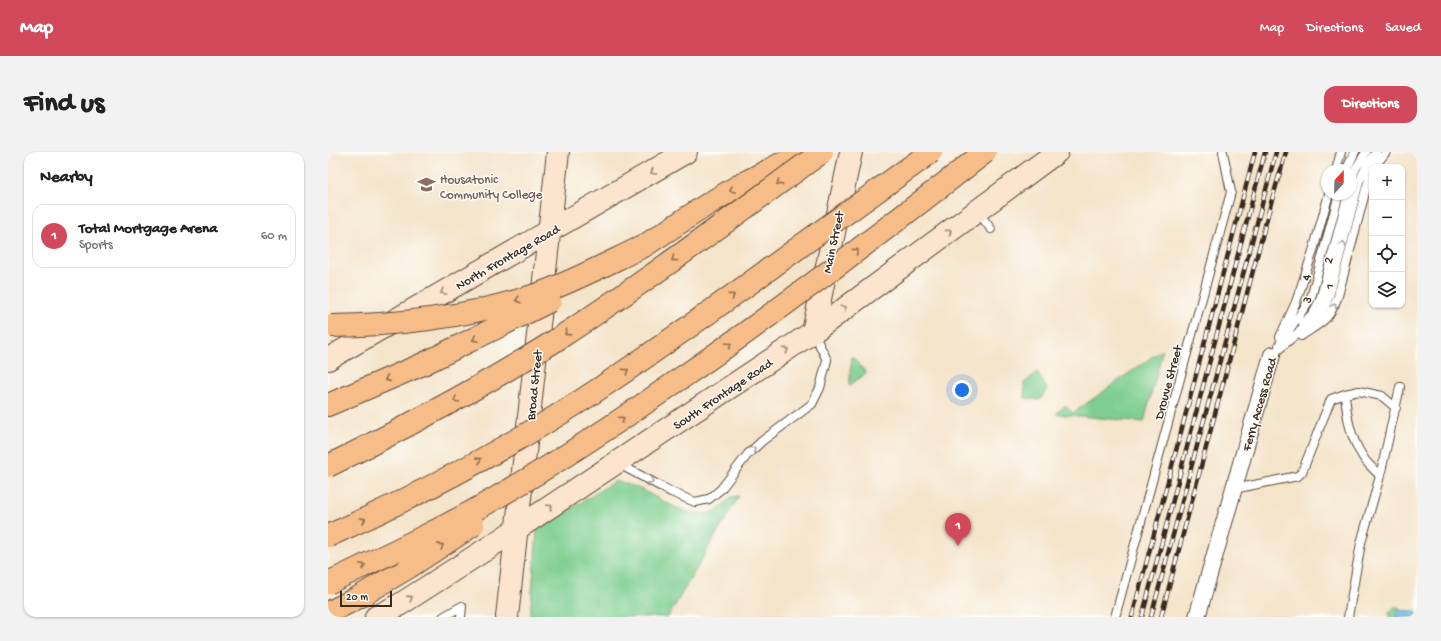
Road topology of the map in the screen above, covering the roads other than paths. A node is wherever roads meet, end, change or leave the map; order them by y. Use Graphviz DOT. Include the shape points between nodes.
graph roads {
  1 [pos="558,152"];
  2 [pos="686,152"];
  3 [pos="804,152"];
  4 [pos="822,152"];
  5 [pos="851,152"];
  6 [pos="931,152"];
  7 [pos="984,152"];
  8 [pos="1057,152"];
  9 [pos="1223,152"];
  10 [pos="1341,152"];
  11 [pos="1355,152"];
  12 [pos="1366,152"];
  13 [pos="1376,152"];
  14 [pos="1386,152"];
  15 [pos="1338,164"];
  16 [pos="1349,164"];
  17 [pos="1376,164"];
  18 [pos="1357,166"];
  19 [pos="1369,180"];
  20 [pos="1327,200"];
  21 [pos="1337,200"];
  22 [pos="1346,200"];
  23 [pos="977,211"];
  24 [pos="991,229"];
  25 [pos="550,231"];
  26 [pos="644,246"];
  27 [pos="330,326"];
  28 [pos="813,332"];
  29 [pos="1272,355"];
  30 [pos="328,359"];
  31 [pos="1400,387"];
  32 [pos="1345,394"];
  33 [pos="328,405"];
  34 [pos="1396,408"];
  35 [pos="601,434"];
  36 [pos="616,463"];
  37 [pos="328,466"];
  38 [pos="1380,476"];
  39 [pos="1234,489"];
  40 [pos="517,528"];
  41 [pos="328,536"];
  42 [pos="328,583"];
  43 [pos="328,613"];
  44 [pos="376,617"];
  45 [pos="443,617"];
  46 [pos="461,617"];
  47 [pos="507,617"];
  48 [pos="1115,617"];
  49 [pos="1197,617"];
  50 [pos="1348,617"];
  1 -- 25 [label="main road, Broad Street"];
  2 -- 25 [label="main road, North Frontage Road, one-way"];
  3 -- 26 [label="highway, one-way" via="740,185"];
  4 -- 37 [label="highway, one-way, bridge" via="608,306 553,342 443,408"];
  5 -- 28 [label="main road, Main Street"];
  41 -- 6 [label="highway, one-way, bridge" via="466,468 581,400 685,329"];
  35 -- 7 [label="highway, one-way, bridge" via="810,287"];
  8 -- 23 [label="main road, South Frontage Road"];
  9 -- 48 [label="lane, Drouve Street" via="1230,192"];
  10 -- 15 [label="lane"];
  11 -- 16 [label="lane"];
  12 -- 18 [label="lane"];
  29 -- 13 [label="lane, 2, one-way" via="1320,314 1326,304 1361,178"];
  14 -- 17 [label="lane"];
  29 -- 19 [label="lane, 1, one-way" via="1327,319 1331,313 1338,296"];
  20 -- 29 [label="lane, Ferry Access Road" via="1296,302"];
  21 -- 29 [label="lane, 4" via="1311,298"];
  22 -- 29 [label="lane, 3" via="1320,300 1313,313"];
  23 -- 24 [label="lane"];
  28 -- 23 [label="main road, South Frontage Road, one-way"];
  25 -- 30 [label="main road, North Frontage Road, one-way"];
  25 -- 40 [label="main road, Broad Street"];
  26 -- 27 [label="highway, one-way, bridge" via="564,283 494,307 420,322"];
  26 -- 33 [label="highway, one-way, bridge" via="538,307 423,364"];
  36 -- 28 [label="main road, South Frontage Road, one-way"];
  36 -- 28 [label="lane, one-way" via="695,502 709,499 721,489 748,454 762,441 812,404 820,388 827,360"];
  29 -- 39 [label="street, Ferry Access Road"];
  31 -- 34 [label="lane"];
  32 -- 34 [label="lane" via="1359,390 1382,396"];
  32 -- 38 [label="lane" via="1347,417 1353,438 1364,458"];
  32 -- 39 [label="lane" via="1331,398 1302,472 1298,476"];
  34 -- 38 [label="lane"];
  42 -- 35 [label="highway, one-way, bridge" via="472,512"];
  43 -- 35 [label="highway, one-way, bridge" via="409,567 479,521"];
  40 -- 36 [label="main road, South Frontage Road, one-way"];
  38 -- 50 [label="lane" via="1360,543"];
  39 -- 49 [label="street, Ferry Access Road"];
  44 -- 40 [label="main road, South Frontage Road, one-way" via="399,605"];
  40 -- 47 [label="main road, Broad Street"];
  45 -- 46 [label="lane" via="462,606"];
}
